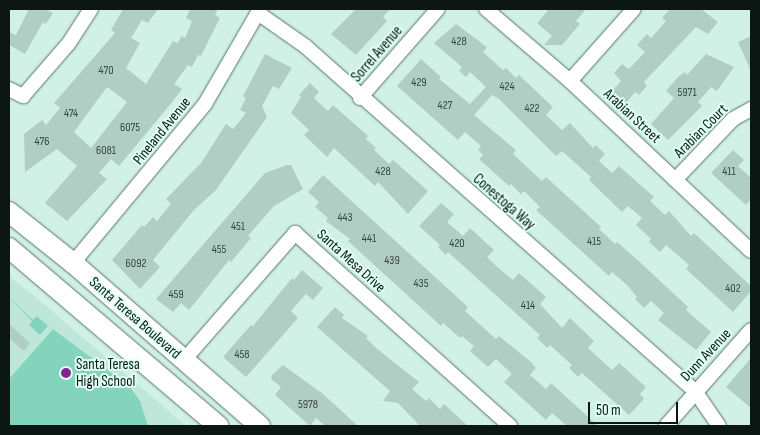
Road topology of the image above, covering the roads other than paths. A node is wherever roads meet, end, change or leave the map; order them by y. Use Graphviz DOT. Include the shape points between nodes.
graph roads {
  1 [pos="91,9"];
  2 [pos="438,9"];
  3 [pos="486,9"];
  4 [pos="634,9"];
  5 [pos="259,11"];
  6 [pos="570,81"];
  7 [pos="9,89"];
  8 [pos="360,98"];
  9 [pos="751,109"];
  10 [pos="675,180"];
  11 [pos="9,212"];
  12 [pos="9,248"];
  13 [pos="751,251"];
  14 [pos="73,263"];
  15 [pos="751,330"];
  16 [pos="184,360"];
  17 [pos="695,391"];
  18 [pos="218,426"];
  19 [pos="260,426"];
  20 [pos="510,426"];
  21 [pos="666,426"];
  22 [pos="719,426"];
  1 -- 7 [label="street" via="69,43 22,96"];
  2 -- 8 [label="street, Sorrel Avenue"];
  3 -- 6 [label="street, Arabian Street"];
  4 -- 6 [label="street"];
  5 -- 8 [label="street, Conestoga Way" via="305,46"];
  5 -- 14 [label="street, Pineland Avenue" via="205,104"];
  6 -- 10 [label="street, Arabian Street"];
  8 -- 17 [label="street, Conestoga Way"];
  9 -- 10 [label="street, Arabian Court" via="732,119"];
  10 -- 13 [label="street, Arabian Street"];
  11 -- 14 [label="main road, Santa Teresa Boulevard"];
  12 -- 18 [label="main road, Santa Teresa Boulevard"];
  14 -- 16 [label="main road, Santa Teresa Boulevard"];
  15 -- 17 [label="street, Dunn Avenue"];
  16 -- 19 [label="main road, Santa Teresa Boulevard"];
  16 -- 20 [label="street, Santa Mesa Drive" via="295,233"];
  17 -- 21 [label="street, Dunn Avenue"];
  17 -- 22 [label="street, Conestoga Way"];
}
